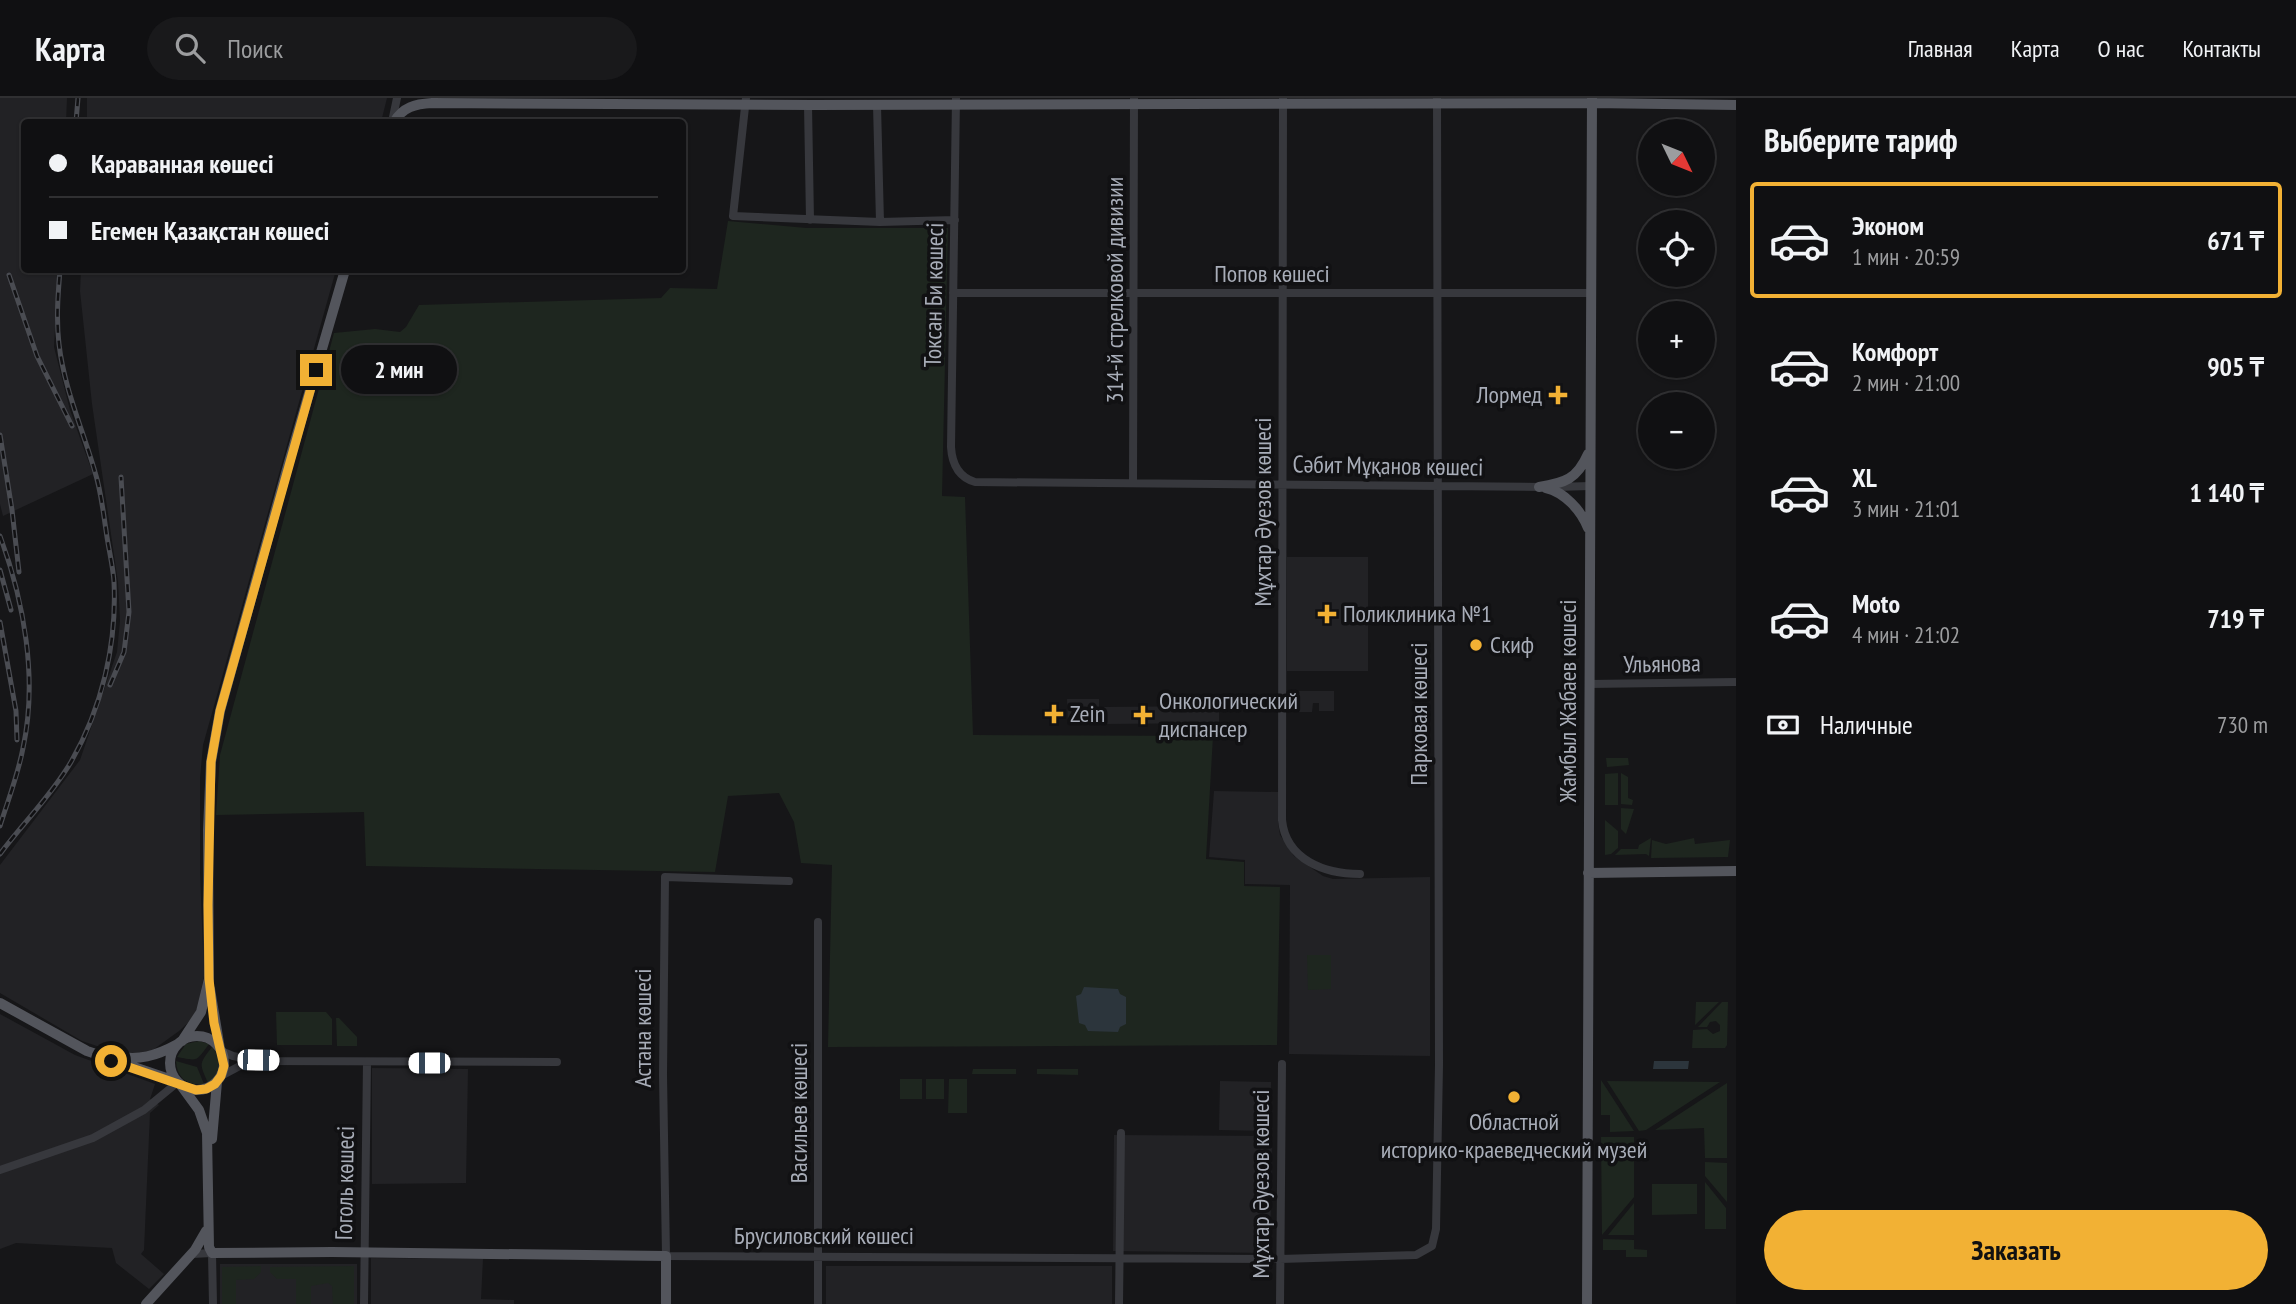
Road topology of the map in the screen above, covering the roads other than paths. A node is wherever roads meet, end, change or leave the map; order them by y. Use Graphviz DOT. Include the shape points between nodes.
graph roads {
  1 [pos="397,98"];
  2 [pos="420,98"];
  3 [pos="1620,98"];
  4 [pos="746,101"];
  5 [pos="956,101"];
  6 [pos="1134,101"];
  7 [pos="1283,101"];
  8 [pos="1437,101"];
  9 [pos="1592,101"];
  10 [pos="432,103"];
  11 [pos="811,103"];
  12 [pos="1636,104"];
  13 [pos="877,105"];
  14 [pos="1736,105"];
  15 [pos="394,119"];
  16 [pos="396,119"];
  17 [pos="810,220"];
  18 [pos="955,220"];
  19 [pos="880,222"];
  20 [pos="344,273"];
  21 [pos="953,293"];
  22 [pos="1134,293"];
  23 [pos="1282,293"];
  24 [pos="1437,293"];
  25 [pos="1591,293"];
  26 [pos="1591,442"];
  27 [pos="975,482"];
  28 [pos="1133,483"];
  29 [pos="1282,484"];
  30 [pos="1438,485"];
  31 [pos="1590,486"];
  32 [pos="1539,487"];
  33 [pos="1590,533"];
  34 [pos="1736,682"];
  35 [pos="1589,684"];
  36 [pos="1736,871"];
  37 [pos="1588,873"];
  38 [pos="1360,874"];
  39 [pos="789,881"];
  40 [pos="818,922"];
  41 [pos="209,979"];
  42 [pos="0,1003"];
  43 [pos="181,1042"];
  44 [pos="221,1050"];
  45 [pos="87,1051"];
  46 [pos="251,1060"];
  47 [pos="367,1062"];
  48 [pos="557,1062"];
  49 [pos="1282,1065"];
  50 [pos="219,1079"];
  51 [pos="179,1083"];
  52 [pos="1121,1133"];
  53 [pos="0,1170"];
  54 [pos="208,1209"];
  55 [pos="1432,1246"];
  56 [pos="363,1252"];
  57 [pos="193,1254"];
  58 [pos="212,1254"];
  59 [pos="666,1256"];
  60 [pos="818,1257"];
  61 [pos="1118,1258"];
  62 [pos="1280,1259"];
  63 [pos="212,1272"];
  64 [pos="146,1304"];
  65 [pos="213,1304"];
  66 [pos="363,1304"];
  67 [pos="666,1304"];
  68 [pos="818,1304"];
  69 [pos="1119,1304"];
  70 [pos="1280,1304"];
  71 [pos="1587,1304"];
  1 -- 15 [label="street"];
  2 -- 10 [label="street"];
  3 -- 12 [label="main road"];
  4 -- 10 [label="main road"];
  4 -- 11 [label="main road"];
  4 -- 17 [label="street" via="733,216"];
  5 -- 6 [label="main road"];
  5 -- 13 [label="main road"];
  5 -- 18 [label="street, Токсан Би көшесі"];
  6 -- 7 [label="main road"];
  6 -- 22 [label="street, 314-й стрелковой дивизии"];
  7 -- 8 [label="main road"];
  7 -- 23 [label="street, Мұхтар Әуезов көшесі"];
  8 -- 9 [label="main road"];
  8 -- 24 [label="street, Парковая көшесі"];
  9 -- 12 [label="main road"];
  9 -- 25 [label="main road, Жамбыл Жабаев көшесі"];
  10 -- 16 [label="main road" via="410,107"];
  11 -- 13 [label="main road"];
  11 -- 17 [label="street"];
  12 -- 14 [label="main road"];
  13 -- 19 [label="street"];
  17 -- 19 [label="street"];
  18 -- 19 [label="street"];
  18 -- 21 [label="street, Токсан Би көшесі"];
  20 -- 41 [label="main road" via="213,745 208,830"];
  21 -- 22 [label="street, Попов көшесі"];
  21 -- 27 [label="street, Токсан Би көшесі" via="951,454 959,473"];
  22 -- 23 [label="street, Попов көшесі"];
  22 -- 28 [label="street, 314-й стрелковой дивизии"];
  23 -- 24 [label="street, Попов көшесі"];
  23 -- 29 [label="street, Мұхтар Әуезов көшесі"];
  24 -- 25 [label="street, Попов көшесі"];
  24 -- 30 [label="street, Парковая көшесі"];
  25 -- 26 [label="main road, Жамбыл Жабаев көшесі"];
  26 -- 31 [label="main road, Жамбыл Жабаев көшесі"];
  26 -- 32 [label="main road" via="1574,475 1560,484"];
  27 -- 28 [label="street, Сәбит Мұқанов көшесі"];
  28 -- 29 [label="street, Сәбит Мұқанов көшесі"];
  29 -- 30 [label="street, Сәбит Мұқанов көшесі"];
  29 -- 38 [label="street, Мұхтар Әуезов көшесі" via="1283,827 1290,845 1309,862 1333,873"];
  30 -- 32 [label="street, Сәбит Мұқанов көшесі"];
  30 -- 55 [label="street, Парковая көшесі" via="1439,1065"];
  31 -- 32 [label="street, Сәбит Мұқанов көшесі"];
  31 -- 33 [label="main road, Жамбыл Жабаев көшесі"];
  32 -- 33 [label="main road" via="1565,497"];
  33 -- 35 [label="main road, Жамбыл Жабаев көшесі"];
  34 -- 35 [label="street, Ульянова"];
  35 -- 37 [label="main road, Жамбыл Жабаев көшесі"];
  36 -- 37 [label="main road"];
  37 -- 71 [label="main road, Жамбыл Жабаев көшесі"];
  39 -- 59 [label="street, Астана көшесі" via="665,877"];
  40 -- 60 [label="street, Васильев көшесі"];
  41 -- 43 [label="main road" via="201,1012"];
  41 -- 44 [label="main road"];
  42 -- 45 [label="main road"];
  43 -- 44 [label="main road" via="205,1037"];
  43 -- 45 [label="main road" via="145,1058"];
  43 -- 51 [label="main road" via="170,1062"];
  44 -- 46 [label="street"];
  44 -- 50 [label="main road" via="224,1062"];
  45 -- 51 [label="main road"];
  46 -- 47 [label="street"];
  46 -- 50 [label="street"];
  47 -- 48 [label="street"];
  47 -- 56 [label="street, Гоголь көшесі"];
  49 -- 62 [label="street, Мұхтар Әуезов көшесі"];
  50 -- 51 [label="main road" via="198,1090"];
  50 -- 58 [label="main road" via="213,1125"];
  51 -- 53 [label="street" via="144,1110 93,1138"];
  51 -- 54 [label="main road" via="206,1127"];
  52 -- 61 [label="street"];
  54 -- 57 [label="main road" via="205,1231"];
  54 -- 58 [label="main road"];
  55 -- 62 [label="street, Брусиловский көшесі" via="1416,1255"];
  56 -- 58 [label="main road, Брусиловский көшесі"];
  56 -- 59 [label="main road, Брусиловский көшесі"];
  56 -- 66 [label="street, Гоголь көшесі"];
  57 -- 58 [label="street"];
  57 -- 63 [label="street" via="206,1260"];
  57 -- 64 [label="main road"];
  58 -- 63 [label="street"];
  59 -- 60 [label="street, Брусиловский көшесі"];
  59 -- 67 [label="main road, Астана көшесі"];
  60 -- 61 [label="street, Брусиловский көшесі"];
  60 -- 68 [label="street, Васильев көшесі"];
  61 -- 62 [label="street, Брусиловский көшесі"];
  61 -- 69 [label="street"];
  62 -- 70 [label="street, Мұхтар Әуезов көшесі"];
  63 -- 65 [label="street"];
}
